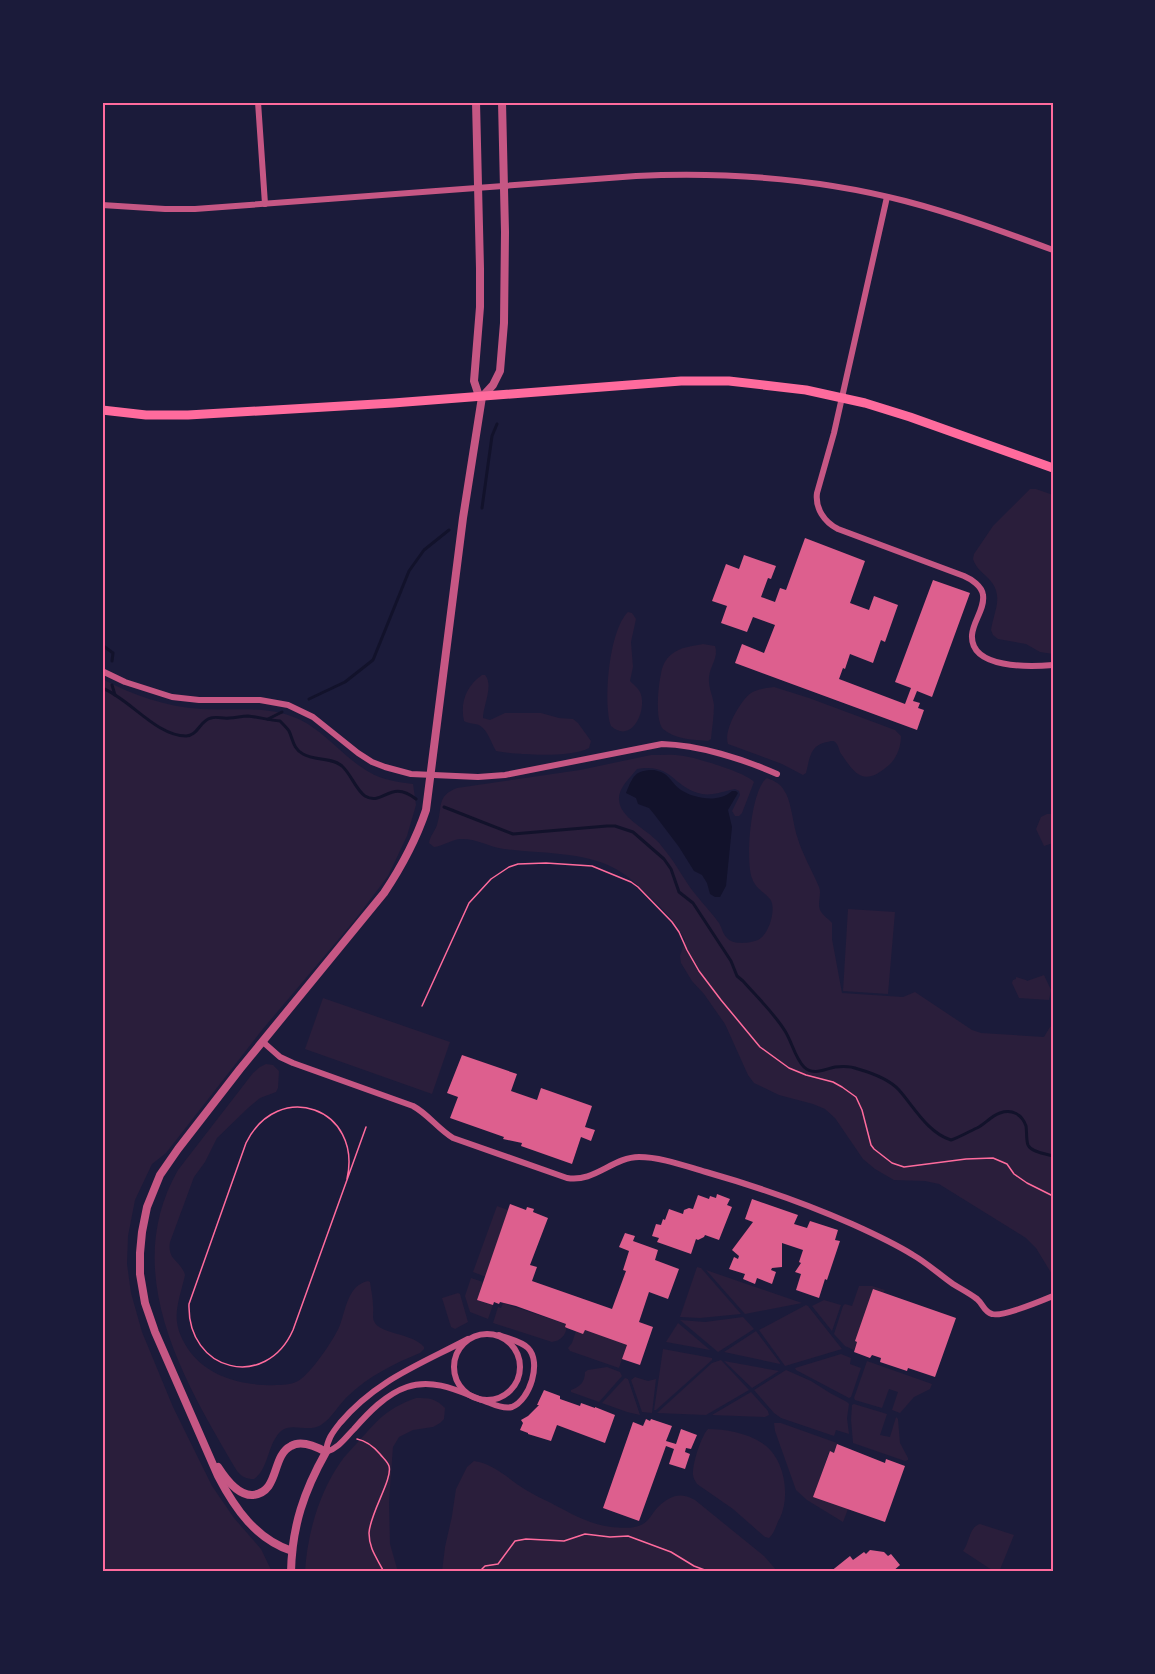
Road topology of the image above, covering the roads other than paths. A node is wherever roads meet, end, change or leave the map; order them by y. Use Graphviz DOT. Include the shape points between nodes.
graph roads {
  1 [pos="258,102"];
  2 [pos="476,102"];
  3 [pos="502,102"];
  4 [pos="503,186"];
  5 [pos="478,188"];
  6 [pos="887,197"];
  7 [pos="265,204"];
  8 [pos="102,205"];
  9 [pos="1053,250"];
  10 [pos="482,397"];
  11 [pos="842,397"];
  12 [pos="102,410"];
  13 [pos="1053,468"];
  14 [pos="1053,665"];
  15 [pos="102,671"];
  16 [pos="777,774"];
  17 [pos="430,776"];
  18 [pos="263,1042"];
  19 [pos="1053,1296"];
  20 [pos="499,1335"];
  21 [pos="468,1339"];
  22 [pos="477,1398"];
  23 [pos="208,1452"];
  24 [pos="326,1452"];
  25 [pos="292,1551"];
  26 [pos="291,1572"];
  1 -- 7 [label="street"];
  2 -- 5 [label="street"];
  3 -- 4 [label="street"];
  4 -- 5 [label="street"];
  4 -- 6 [label="street" via="698,175 793,180"];
  4 -- 10 [label="street" via="505,277 500,366 493,385"];
  5 -- 7 [label="street"];
  5 -- 10 [label="street" via="480,307 474,381"];
  6 -- 9 [label="street"];
  6 -- 11 [label="street"];
  7 -- 8 [label="street" via="175,210"];
  10 -- 11 [label="main road" via="714,381 772,385"];
  10 -- 12 [label="main road" via="188,415"];
  10 -- 17 [label="street"];
  11 -- 13 [label="main road"];
  11 -- 14 [label="street" via="817,493 821,514 838,529 950,570 977,585 982,603 972,635 979,654 1012,664"];
  15 -- 17 [label="street" via="172,697 260,700 288,705 313,717 372,762 400,772"];
  16 -- 17 [label="street" via="702,749 662,744 505,775"];
  17 -- 18 [label="street" via="426,810 398,872"];
  18 -- 19 [label="street" via="293,1063 413,1106 453,1138 567,1178 584,1178 633,1157 693,1168 773,1193 839,1218 913,1255 993,1315"];
  18 -- 23 [label="street" via="165,1167 150,1198 141,1232 143,1297"];
  20 -- 21 [label="street" via="478,1334"];
  20 -- 22 [label="street" via="516,1350 521,1372 517,1383 500,1398"];
  20 -- 22 [label="street" via="530,1349 534,1362 531,1386 509,1408"];
  21 -- 22 [label="street" via="456,1355 455,1376 460,1386"];
  21 -- 24 [label="street" via="400,1373 372,1392 337,1427 328,1439"];
  22 -- 24 [label="street" via="437,1384 404,1388 377,1406 339,1446"];
  23 -- 24 [label="street" via="232,1484 251,1495 270,1485 282,1454 290,1446 301,1443"];
  23 -- 25 [label="street" via="228,1496 242,1515 263,1537"];
  24 -- 25 [label="street" via="303,1500"];
  25 -- 26 [label="street"];
}
